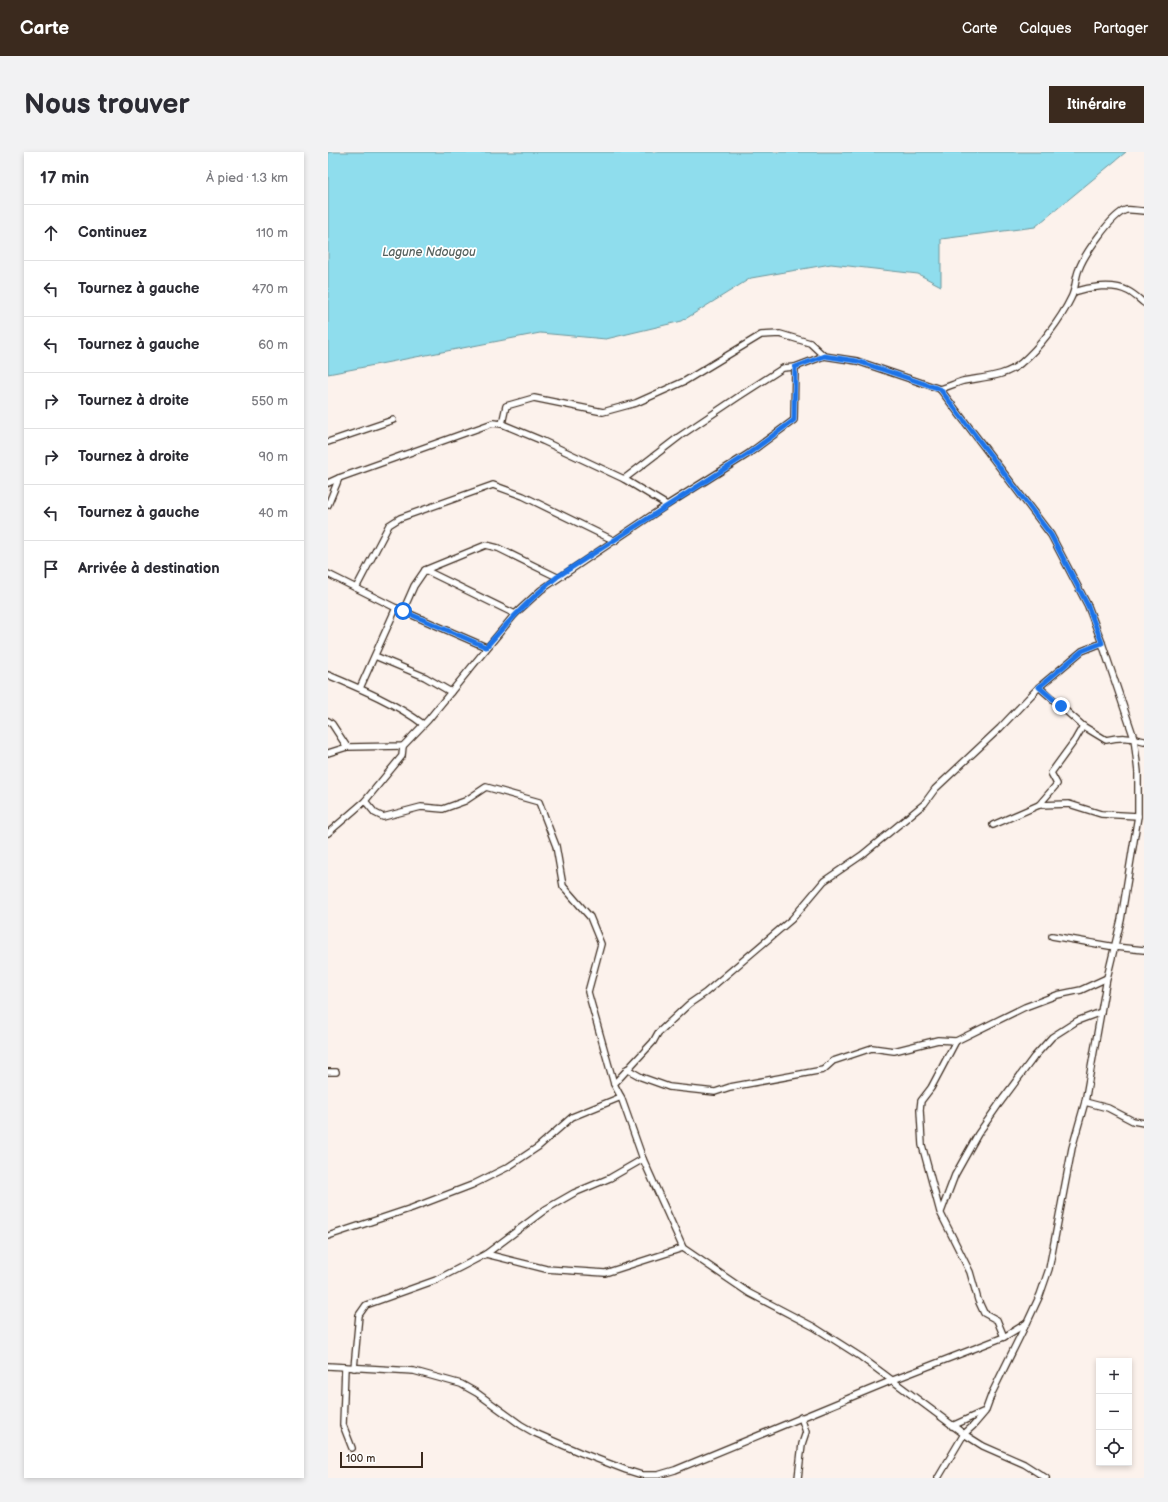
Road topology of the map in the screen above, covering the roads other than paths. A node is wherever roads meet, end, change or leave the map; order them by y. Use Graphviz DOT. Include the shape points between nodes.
graph roads {
  1 [pos="1144,211"];
  2 [pos="1074,292"];
  3 [pos="1144,303"];
  4 [pos="824,356"];
  5 [pos="795,367"];
  6 [pos="940,389"];
  7 [pos="393,420"];
  8 [pos="502,424"];
  9 [pos="328,442"];
  10 [pos="339,478"];
  11 [pos="624,479"];
  12 [pos="328,483"];
  13 [pos="667,505"];
  14 [pos="328,506"];
  15 [pos="615,541"];
  16 [pos="425,570"];
  17 [pos="328,574"];
  18 [pos="557,577"];
  19 [pos="356,588"];
  20 [pos="396,608"];
  21 [pos="403,611"];
  22 [pos="515,614"];
  23 [pos="1102,643"];
  24 [pos="486,647"];
  25 [pos="375,656"];
  26 [pos="328,675"];
  27 [pos="1039,687"];
  28 [pos="360,688"];
  29 [pos="451,692"];
  30 [pos="328,721"];
  31 [pos="423,724"];
  32 [pos="1083,726"];
  33 [pos="1134,738"];
  34 [pos="1144,741"];
  35 [pos="403,746"];
  36 [pos="347,748"];
  37 [pos="328,753"];
  38 [pos="1141,773"];
  39 [pos="365,801"];
  40 [pos="1039,805"];
  41 [pos="1138,816"];
  42 [pos="993,825"];
  43 [pos="328,833"];
  44 [pos="1052,936"];
  45 [pos="1115,947"];
  46 [pos="1144,950"];
  47 [pos="1107,978"];
  48 [pos="1101,1012"];
  49 [pos="956,1041"];
  50 [pos="627,1069"];
  51 [pos="328,1072"];
  52 [pos="336,1072"];
  53 [pos="614,1084"];
  54 [pos="621,1097"];
  55 [pos="1085,1102"];
  56 [pos="1144,1124"];
  57 [pos="643,1159"];
  58 [pos="940,1212"];
  59 [pos="328,1236"];
  60 [pos="683,1248"];
  61 [pos="486,1254"];
  62 [pos="1027,1323"];
  63 [pos="1004,1337"];
  64 [pos="328,1366"];
  65 [pos="346,1366"];
  66 [pos="354,1368"];
  67 [pos="893,1380"];
  68 [pos="984,1412"];
  69 [pos="801,1418"];
  70 [pos="952,1426"];
  71 [pos="964,1434"];
  72 [pos="352,1448"];
  73 [pos="642,1477"];
  74 [pos="798,1478"];
  75 [pos="938,1478"];
  76 [pos="1046,1478"];
  1 -- 2 [label="street" via="1126,210 1105,228 1081,262"];
  2 -- 3 [label="street" via="1084,289 1122,289"];
  2 -- 6 [label="street" via="1056,323 1021,364 1008,372"];
  4 -- 5 [label="street"];
  4 -- 6 [label="street" via="857,361"];
  4 -- 8 [label="street" via="810,343 780,334 761,334 685,381 636,403 603,412 534,398 506,406"];
  5 -- 11 [label="street" via="783,368 738,397 680,436"];
  5 -- 13 [label="street" via="794,420 748,454"];
  6 -- 23 [label="street" via="1051,535 1088,606"];
  7 -- 9 [label="street"];
  8 -- 10 [label="street" via="493,423"];
  8 -- 11 [label="street"];
  10 -- 12 [label="street"];
  10 -- 14 [label="street"];
  11 -- 13 [label="street"];
  13 -- 15 [label="street"];
  15 -- 18 [label="street"];
  15 -- 19 [label="street" via="523,496 493,485 400,518 389,525"];
  16 -- 18 [label="street" via="486,545 498,548"];
  16 -- 21 [label="street" via="414,586"];
  16 -- 22 [label="street"];
  17 -- 19 [label="street"];
  18 -- 22 [label="street"];
  19 -- 20 [label="street"];
  20 -- 21 [label="street"];
  20 -- 25 [label="street"];
  21 -- 24 [label="street"];
  22 -- 24 [label="street"];
  23 -- 27 [label="street" via="1082,651"];
  23 -- 33 [label="street"];
  24 -- 29 [label="street"];
  25 -- 28 [label="street"];
  25 -- 29 [label="street" via="425,677"];
  26 -- 28 [label="street"];
  27 -- 32 [label="street"];
  27 -- 50 [label="street" via="934,790 924,804 862,855 824,881 792,919 663,1028"];
  28 -- 31 [label="street"];
  29 -- 31 [label="street"];
  30 -- 36 [label="street"];
  31 -- 35 [label="street"];
  32 -- 33 [label="street" via="1106,740"];
  32 -- 40 [label="street" via="1051,773 1057,784"];
  33 -- 34 [label="street"];
  33 -- 38 [label="street"];
  35 -- 36 [label="street"];
  35 -- 39 [label="street" via="402,756"];
  36 -- 37 [label="street"];
  38 -- 41 [label="street"];
  39 -- 43 [label="street"];
  39 -- 53 [label="street" via="375,813 383,817 421,807 443,809 465,800 486,787 539,802 556,846 563,886 590,917 601,944 588,992"];
  40 -- 41 [label="street" via="1069,804 1101,814"];
  40 -- 42 [label="street"];
  41 -- 45 [label="street"];
  44 -- 45 [label="street"];
  45 -- 46 [label="street"];
  45 -- 47 [label="street"];
  47 -- 48 [label="street"];
  47 -- 49 [label="street" via="1082,990 1056,995 1025,1006"];
  48 -- 55 [label="street"];
  48 -- 58 [label="street" via="1077,1021 1052,1037 1034,1057 978,1134 955,1175"];
  49 -- 50 [label="street" via="938,1040 894,1051 872,1048 834,1061 823,1070 715,1092 669,1087"];
  49 -- 58 [label="street" via="931,1088 921,1101 920,1110 922,1145"];
  50 -- 53 [label="street"];
  51 -- 52 [label="street"];
  53 -- 54 [label="street"];
  54 -- 57 [label="street"];
  54 -- 59 [label="street" via="572,1117 538,1147 508,1168 412,1208"];
  55 -- 56 [label="street" via="1108,1108"];
  55 -- 62 [label="street" via="1072,1148 1049,1268 1040,1296"];
  57 -- 60 [label="street"];
  57 -- 61 [label="street" via="610,1178 574,1192 546,1209"];
  58 -- 63 [label="street" via="970,1272 984,1313 997,1320"];
  60 -- 61 [label="street" via="605,1273 546,1269"];
  60 -- 67 [label="street" via="749,1293 814,1327"];
  61 -- 66 [label="street" via="436,1280 366,1304 359,1315"];
  62 -- 63 [label="street"];
  62 -- 68 [label="street"];
  63 -- 67 [label="street"];
  64 -- 65 [label="street"];
  65 -- 66 [label="street"];
  65 -- 72 [label="street" via="343,1425"];
  66 -- 73 [label="street" via="414,1371 461,1384 535,1433"];
  67 -- 69 [label="street"];
  67 -- 70 [label="street"];
  68 -- 70 [label="street"];
  68 -- 71 [label="street"];
  69 -- 73 [label="street" via="675,1470"];
  69 -- 74 [label="street" via="806,1432"];
  70 -- 71 [label="street"];
  71 -- 75 [label="street"];
  71 -- 76 [label="street"];
}
